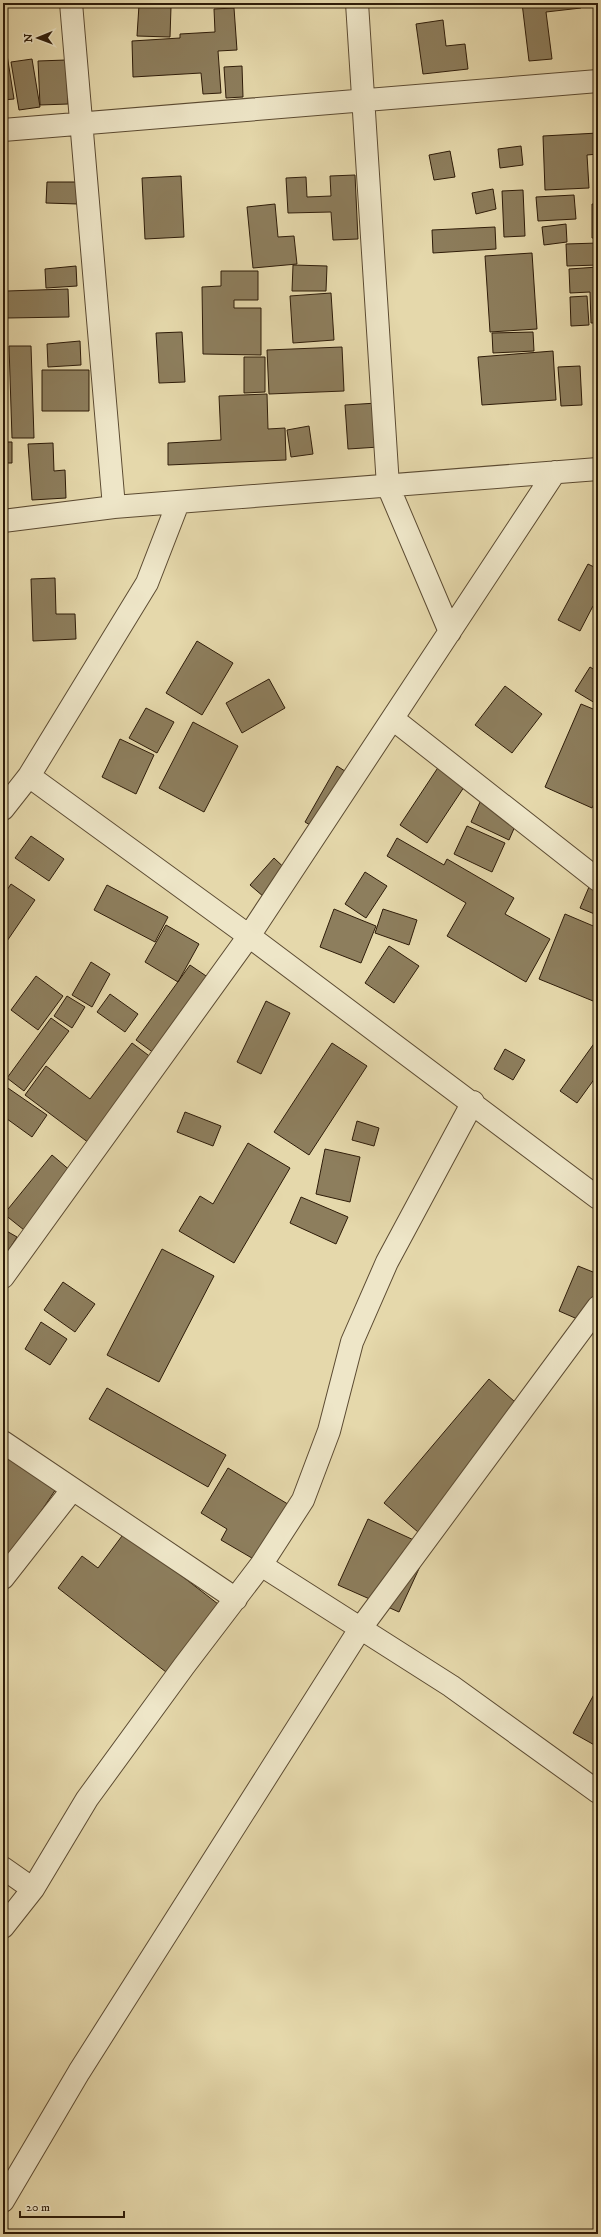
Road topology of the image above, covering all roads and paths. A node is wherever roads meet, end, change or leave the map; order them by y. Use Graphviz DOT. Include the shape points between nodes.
graph roads {
  1 [pos="71,3"];
  2 [pos="357,3"];
  3 [pos="598,81"];
  4 [pos="364,100"];
  5 [pos="82,123"];
  6 [pos="3,130"];
  7 [pos="598,469"];
  8 [pos="555,472"];
  9 [pos="388,486"];
  10 [pos="178,503"];
  11 [pos="114,507"];
  12 [pos="3,521"];
  13 [pos="450,632"];
  14 [pos="393,719"];
  15 [pos="29,776"];
  16 [pos="3,810"];
  17 [pos="598,880"];
  18 [pos="249,936"];
  19 [pos="473,1102"];
  20 [pos="598,1198"];
  21 [pos="3,1277"];
  22 [pos="598,1307"];
  23 [pos="3,1442"];
  24 [pos="72,1490"];
  25 [pos="261,1565"];
  26 [pos="3,1578"];
  27 [pos="236,1599"];
  28 [pos="360,1629"];
  29 [pos="598,1792"];
  30 [pos="3,1868"];
  31 [pos="33,1889"];
  32 [pos="3,1927"];
  33 [pos="3,2201"];
  1 -- 5 [label="street"];
  2 -- 4 [label="street"];
  3 -- 4 [label="street"];
  4 -- 5 [label="street"];
  4 -- 9 [label="street"];
  5 -- 6 [label="street"];
  5 -- 11 [label="street"];
  7 -- 8 [label="street"];
  8 -- 9 [label="street"];
  8 -- 13 [label="street"];
  9 -- 10 [label="street"];
  9 -- 13 [label="street"];
  10 -- 11 [label="street"];
  10 -- 15 [label="street" via="148,583"];
  11 -- 12 [label="street"];
  13 -- 14 [label="street"];
  14 -- 17 [label="street"];
  14 -- 18 [label="street"];
  15 -- 16 [label="street"];
  15 -- 18 [label="street"];
  18 -- 19 [label="street"];
  18 -- 21 [label="street"];
  19 -- 20 [label="street"];
  19 -- 25 [label="street" via="387,1262 352,1342 329,1431 303,1500"];
  22 -- 28 [label="street"];
  23 -- 24 [label="street"];
  24 -- 26 [label="street"];
  24 -- 27 [label="street"];
  25 -- 27 [label="street"];
  25 -- 28 [label="street"];
  27 -- 31 [label="street" via="87,1800"];
  28 -- 29 [label="street" via="451,1686"];
  28 -- 33 [label="street" via="79,2072"];
  30 -- 31 [label="street"];
  31 -- 32 [label="street"];
}
